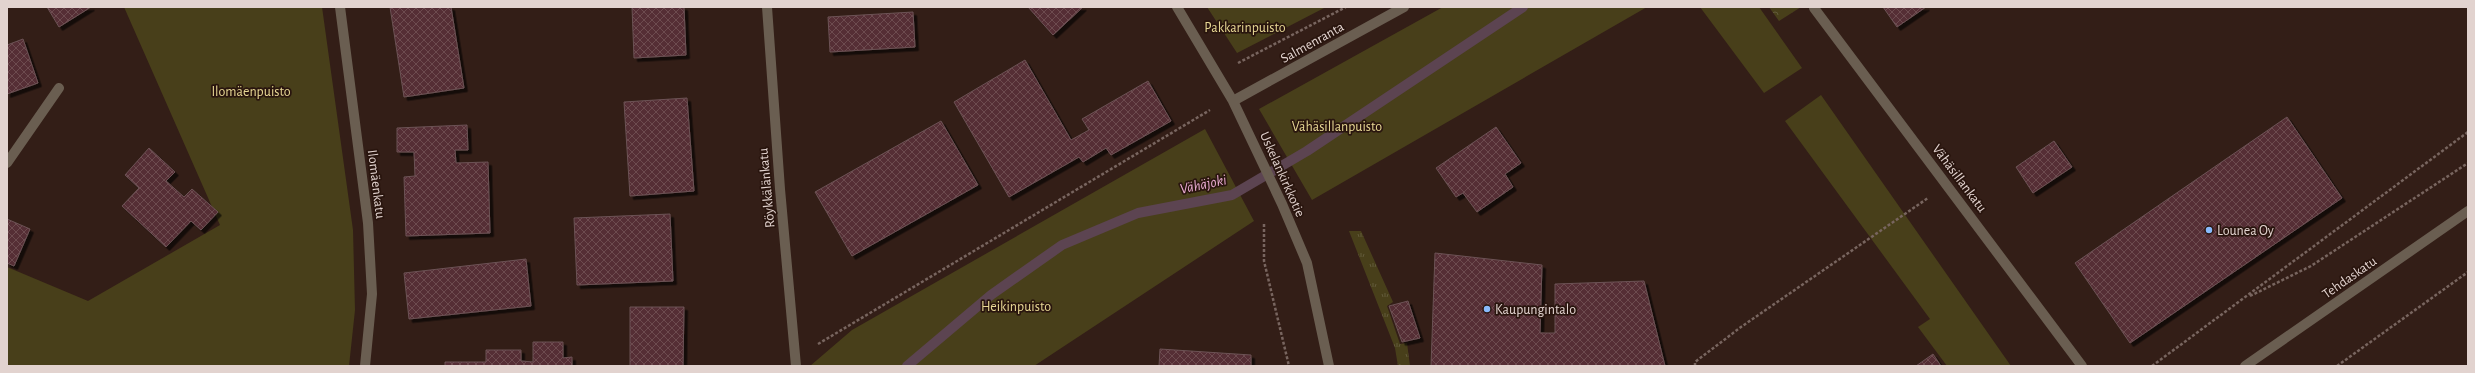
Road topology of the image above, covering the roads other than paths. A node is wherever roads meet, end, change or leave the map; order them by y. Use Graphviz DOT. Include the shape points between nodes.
graph roads {
  1 [pos="340,7"];
  2 [pos="767,7"];
  3 [pos="1177,7"];
  4 [pos="1404,7"];
  5 [pos="1814,8"];
  6 [pos="59,88"];
  7 [pos="1233,101"];
  8 [pos="7,162"];
  9 [pos="2468,211"];
  10 [pos="365,366"];
  11 [pos="796,366"];
  12 [pos="1329,366"];
  13 [pos="2082,366"];
  14 [pos="2246,366"];
  1 -- 10 [label="street, Ilomäenkatu" via="368,223 372,294"];
  2 -- 11 [label="street, Röykkälänkatu" via="780,196"];
  3 -- 7 [label="street, Uskelankirkkotie"];
  4 -- 7 [label="street, Salmenranta"];
  5 -- 13 [label="street, Vähäsillankatu"];
  6 -- 8 [label="street"];
  7 -- 12 [label="street, Uskelankirkkotie" via="1307,263"];
  9 -- 14 [label="street, Tehdaskatu"];
}
